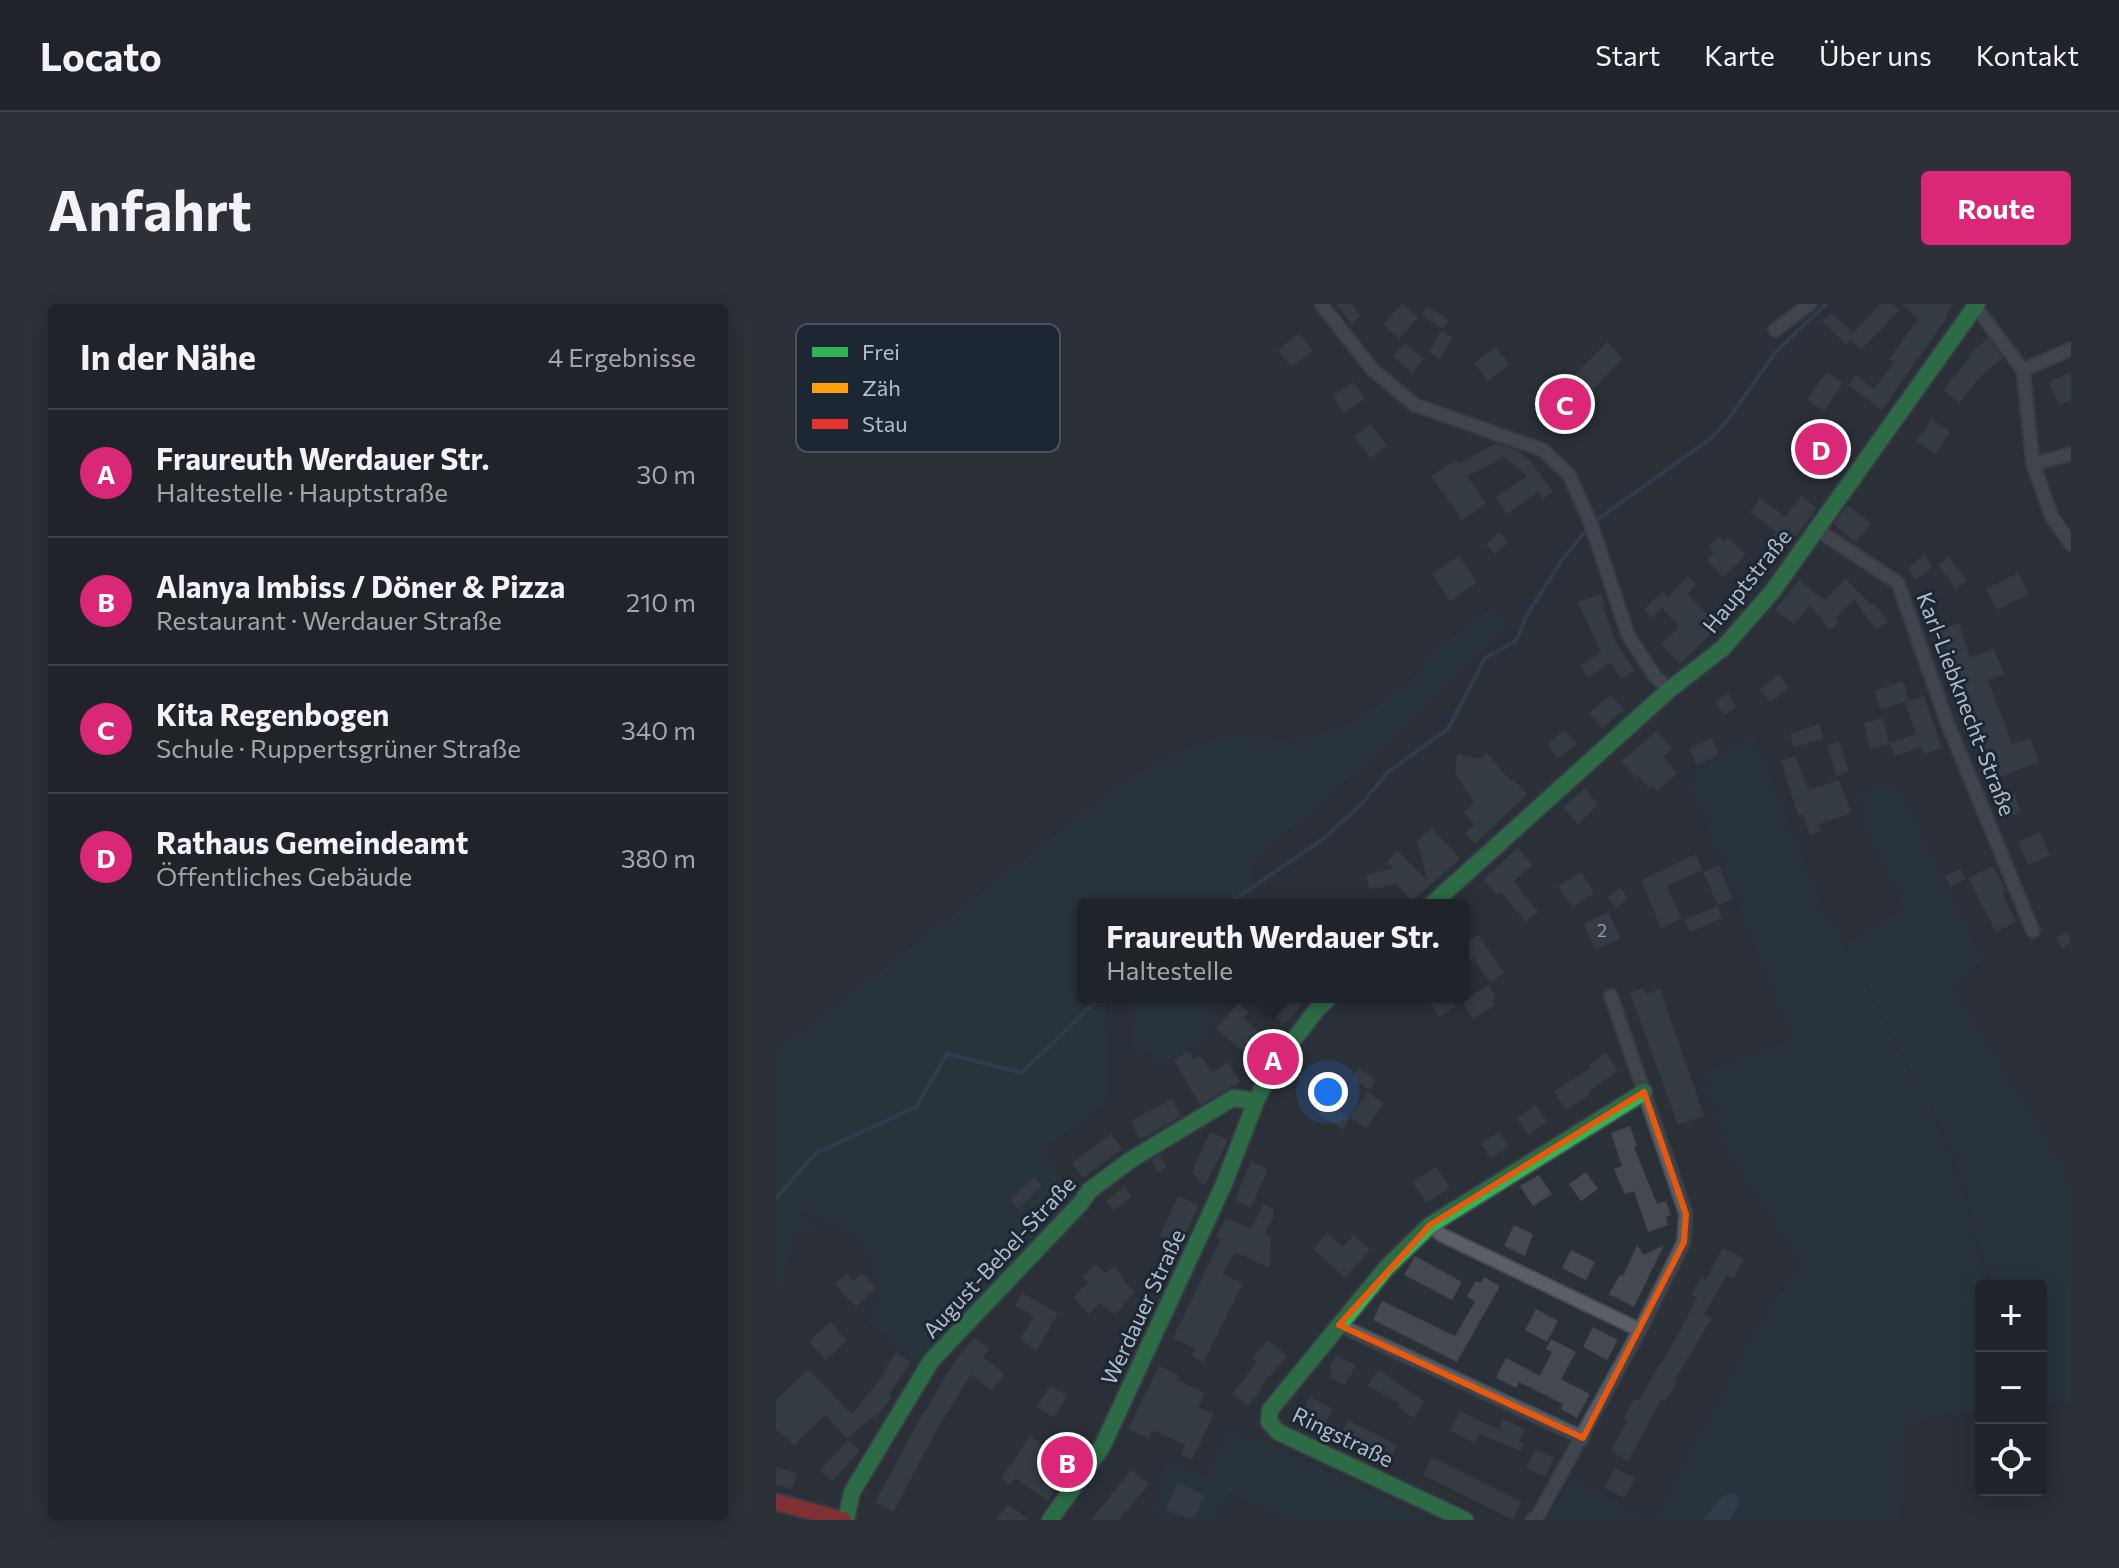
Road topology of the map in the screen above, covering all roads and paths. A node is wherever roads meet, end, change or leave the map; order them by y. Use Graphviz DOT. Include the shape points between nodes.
graph roads {
  1 [pos="1321,304"];
  2 [pos="1810,304"];
  3 [pos="1976,305"];
  4 [pos="1775,330"];
  5 [pos="2071,349"];
  6 [pos="2023,370"];
  7 [pos="2071,454"];
  8 [pos="2033,464"];
  9 [pos="1816,529"];
  10 [pos="2071,544"];
  11 [pos="1669,690"];
  12 [pos="1438,899"];
  13 [pos="2033,931"];
  14 [pos="1611,996"];
  15 [pos="1323,1003"];
  16 [pos="1644,1092"];
  17 [pos="1256,1101"];
  18 [pos="1430,1225"];
  19 [pos="1339,1325"];
  20 [pos="1640,1330"];
  21 [pos="1583,1438"];
  22 [pos="776,1502"];
  23 [pos="1536,1517"];
  24 [pos="844,1520"];
  25 [pos="1050,1520"];
  26 [pos="1465,1520"];
  27 [pos="1552,1520"];
  1 -- 11 [label="street" via="1373,370 1415,405 1543,450 1569,475 1628,635"];
  2 -- 4 [label="street"];
  3 -- 6 [label="street"];
  3 -- 9 [label="main road, Hauptstraße"];
  5 -- 6 [label="street"];
  6 -- 8 [label="street"];
  7 -- 8 [label="street"];
  8 -- 10 [label="street" via="2052,517"];
  9 -- 11 [label="main road, Hauptstraße" via="1772,592 1723,648"];
  9 -- 13 [label="street, Karl-Liebknecht-Straße" via="1898,583 1947,722"];
  11 -- 12 [label="main road, Hauptstraße"];
  14 -- 16 [label="street"];
  15 -- 17 [label="main road" via="1276,1063"];
  16 -- 18 [label="main road, Ringstraße"];
  16 -- 20 [label="street" via="1686,1214 1684,1242"];
  17 -- 24 [label="main road, August-Bebel-Straße" via="1233,1098 1090,1190 931,1361 852,1492"];
  17 -- 25 [label="main road, Werdauer Straße" via="1224,1184 1102,1447"];
  18 -- 19 [label="main road, Ringstraße"];
  18 -- 20 [label="street"];
  19 -- 21 [label="street"];
  19 -- 26 [label="main road, Ringstraße" via="1270,1410 1269,1422 1278,1432"];
  20 -- 21 [label="street"];
  21 -- 23 [label="street"];
  22 -- 24 [label="main road"];
  23 -- 27 [label="street"];
}
